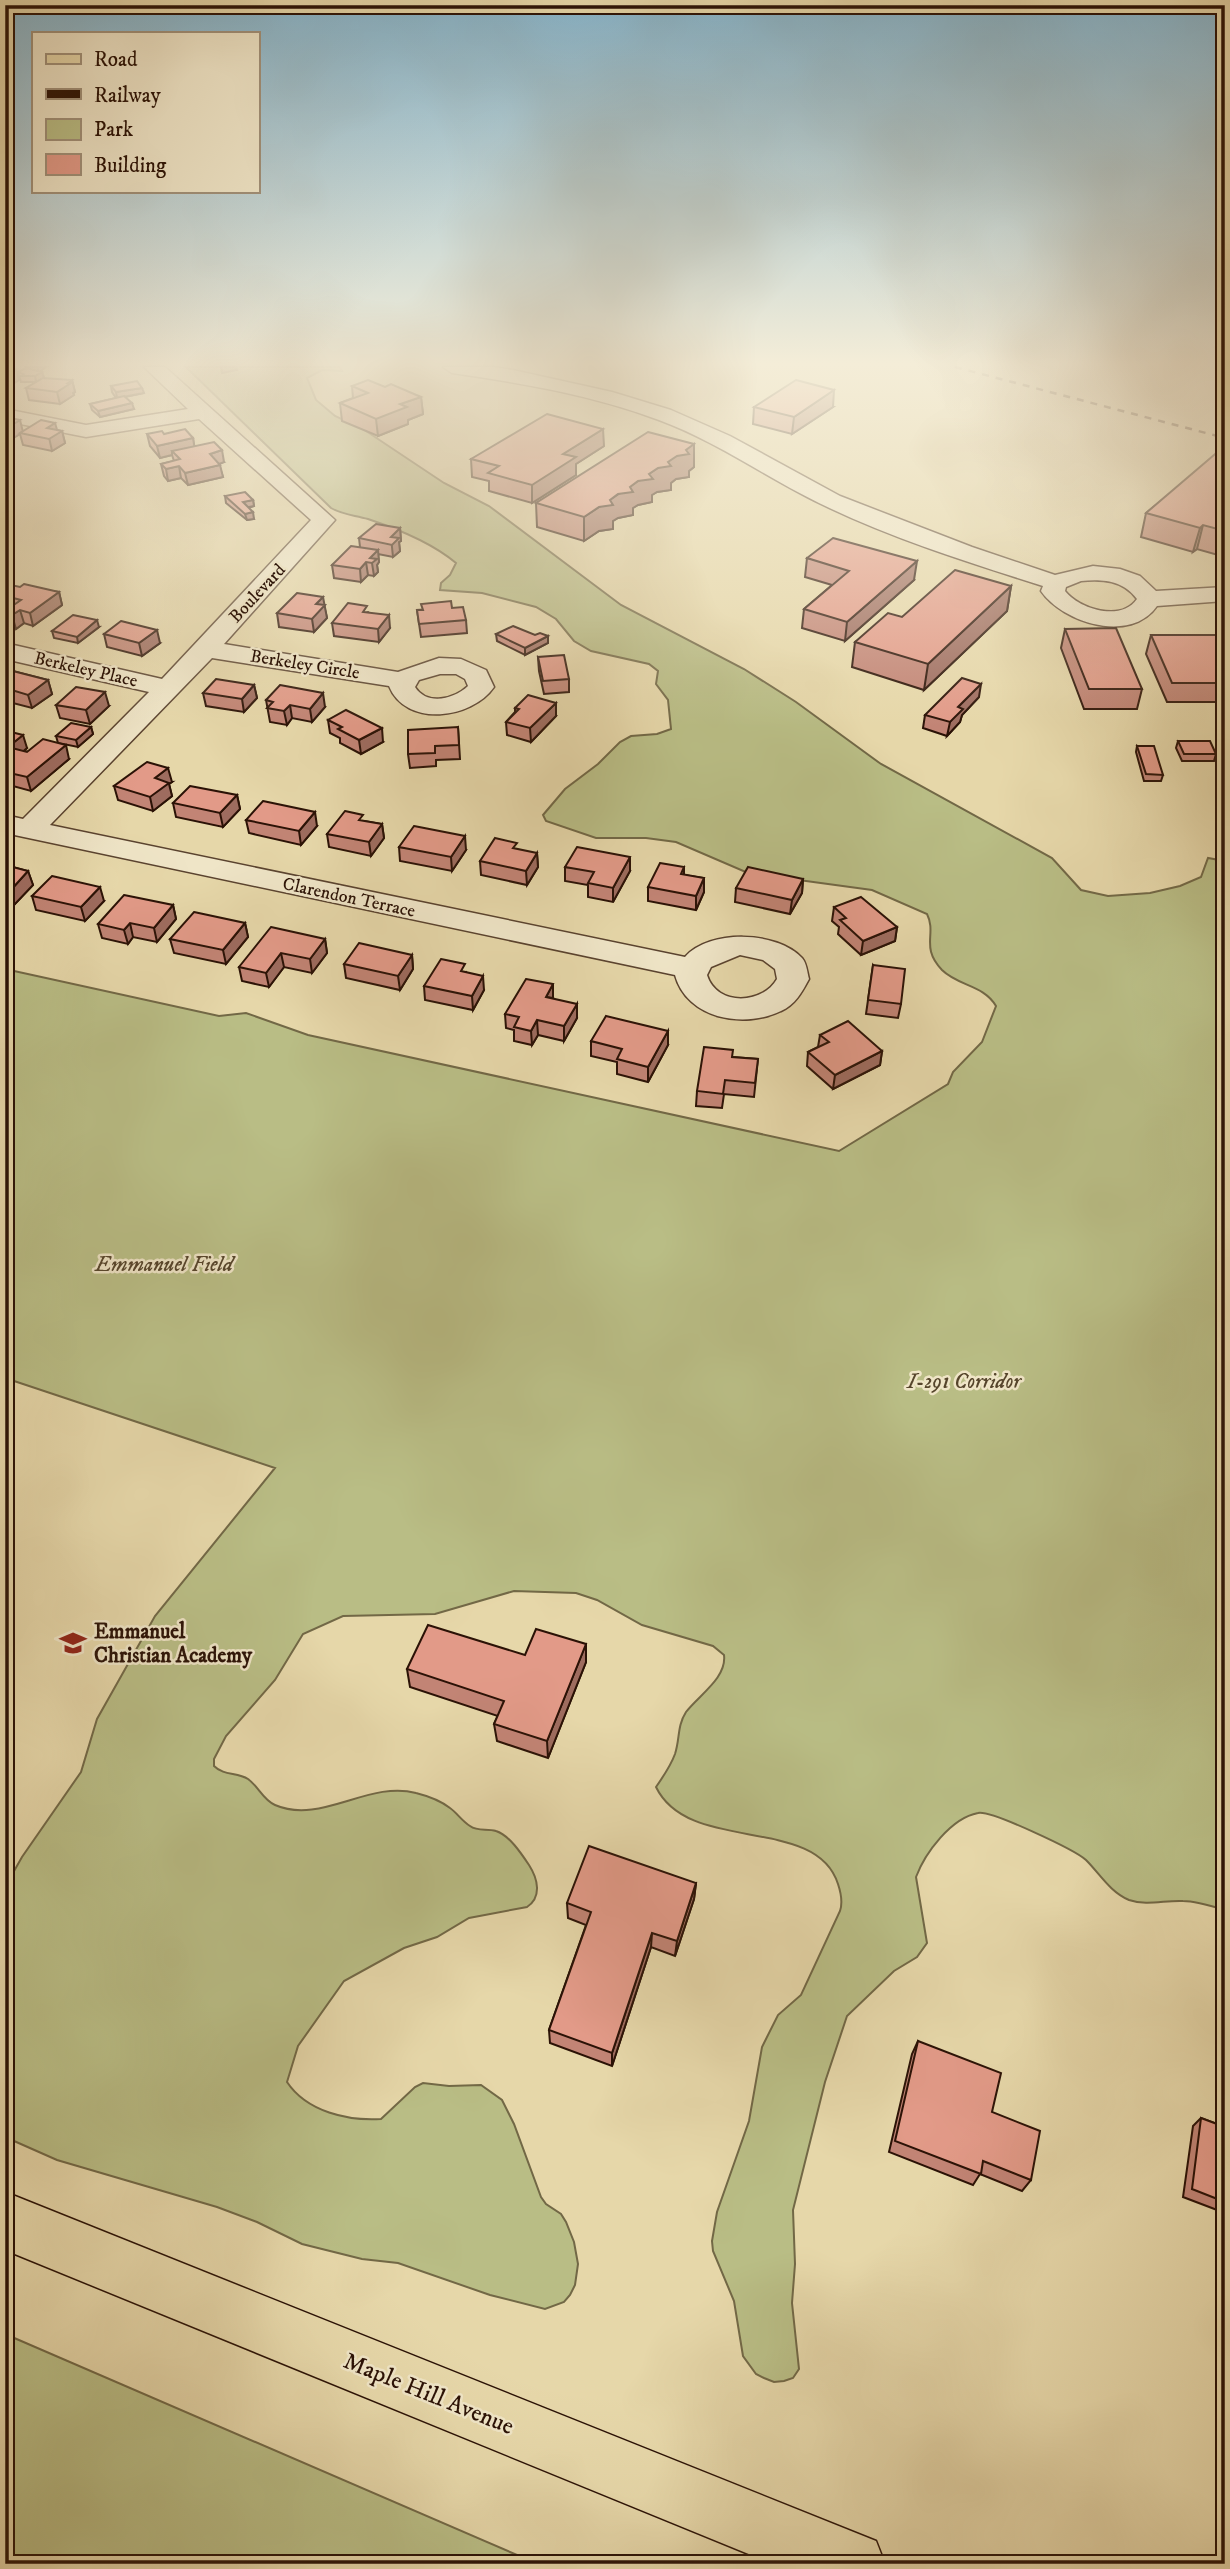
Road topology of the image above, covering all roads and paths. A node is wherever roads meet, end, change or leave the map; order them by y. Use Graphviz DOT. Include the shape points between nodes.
graph roads {
  1 [pos="288,487"];
  2 [pos="805,487"];
  3 [pos="1056,583"];
  4 [pos="1225,594"];
  5 [pos="1149,598"];
  6 [pos="206,649"];
  7 [pos="5,651"];
  8 [pos="404,681"];
  9 [pos="168,688"];
  10 [pos="16,827"];
  11 [pos="693,969"];
  12 [pos="5,2221"];
  13 [pos="853,2564"];
  1 -- 6 [label="street, Boulevard" via="324,520"];
  2 -- 3 [label="street" via="872,518"];
  3 -- 5 [label="street" via="1082,574 1108,575 1133,582"];
  3 -- 5 [label="street" via="1057,600 1084,614 1102,617 1136,613 1146,607"];
  4 -- 5 [label="street"];
  6 -- 8 [label="street, Berkeley Circle"];
  6 -- 9 [label="street, Boulevard"];
  7 -- 9 [label="street, Berkeley Place"];
  9 -- 10 [label="street, Boulevard"];
  10 -- 11 [label="street, Clarendon Terrace"];
  12 -- 13 [label="main road, Maple Hill Avenue"];
}
